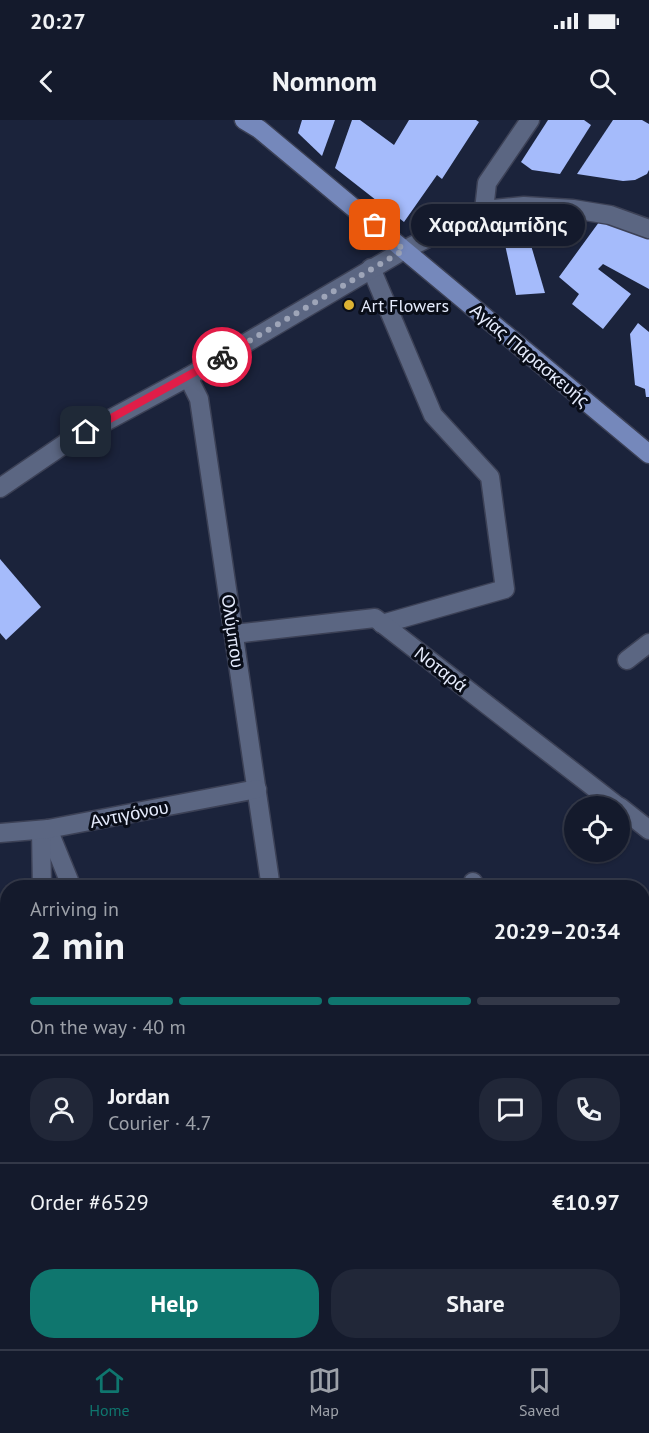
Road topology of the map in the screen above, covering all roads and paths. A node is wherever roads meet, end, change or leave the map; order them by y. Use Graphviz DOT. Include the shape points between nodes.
graph roads {
  1 [pos="244,120"];
  2 [pos="530,120"];
  3 [pos="484,210"];
  4 [pos="649,229"];
  5 [pos="404,250"];
  6 [pos="371,268"];
  7 [pos="188,377"];
  8 [pos="649,454"];
  9 [pos="0,488"];
  10 [pos="382,624"];
  11 [pos="234,634"];
  12 [pos="649,643"];
  13 [pos="627,660"];
  14 [pos="257,789"];
  15 [pos="605,796"];
  16 [pos="630,815"];
  17 [pos="45,830"];
  18 [pos="649,830"];
  19 [pos="0,833"];
  20 [pos="42,880"];
  21 [pos="68,880"];
  22 [pos="270,880"];
  1 -- 5 [label="main road, Αγίας Παρασκευής"];
  2 -- 3 [label="street" via="487,183"];
  3 -- 4 [label="street" via="524,206 573,209 610,215"];
  3 -- 5 [label="street"];
  5 -- 6 [label="street"];
  5 -- 8 [label="main road, Αγίας Παρασκευής"];
  6 -- 7 [label="street"];
  6 -- 10 [label="street" via="433,415 490,477 505,589"];
  7 -- 9 [label="street" via="66,442"];
  7 -- 11 [label="street, Ολύμπου" via="199,399"];
  10 -- 11 [label="street" via="375,618"];
  10 -- 15 [label="street, Νοταρά"];
  11 -- 14 [label="street, Ολύμπου"];
  12 -- 13 [label="street"];
  14 -- 17 [label="street, Αντιγόνου"];
  14 -- 22 [label="street, Ολύμπου"];
  16 -- 18 [label="street, Νοταρά"];
  17 -- 19 [label="street, Αντιγόνου"];
  17 -- 20 [label="street"];
  17 -- 21 [label="street"];
}
